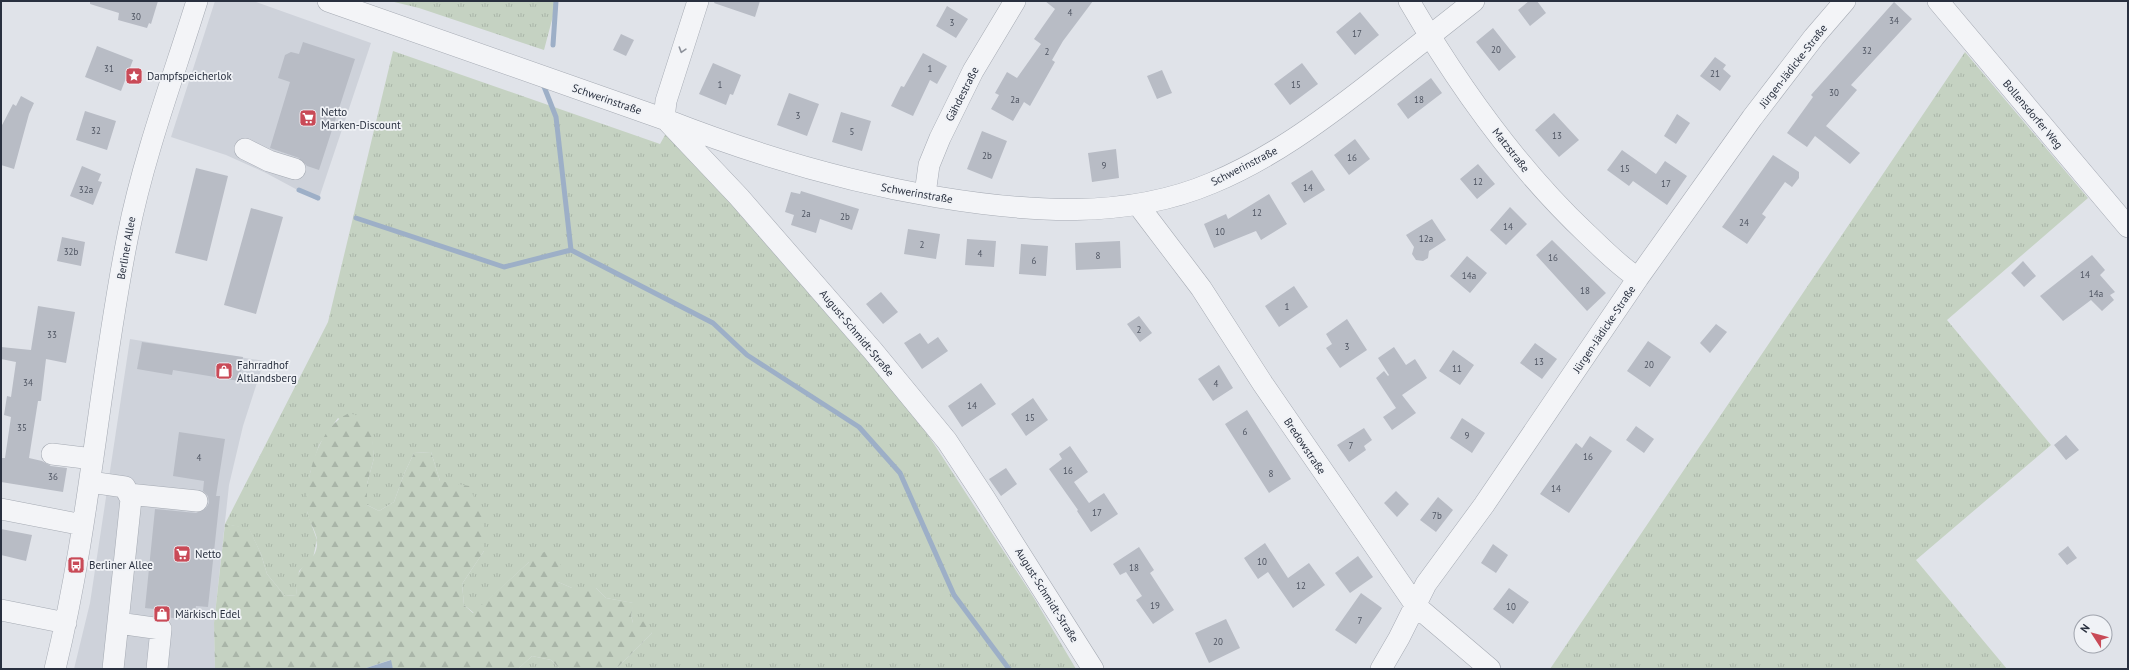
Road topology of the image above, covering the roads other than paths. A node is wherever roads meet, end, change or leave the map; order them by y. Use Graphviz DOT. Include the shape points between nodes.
graph roads {
  1 [pos="197,1"];
  2 [pos="328,1"];
  3 [pos="698,1"];
  4 [pos="1015,1"];
  5 [pos="1409,1"];
  6 [pos="1474,1"];
  7 [pos="1845,1"];
  8 [pos="1938,1"];
  9 [pos="1430,37"];
  10 [pos="664,119"];
  11 [pos="245,149"];
  12 [pos="295,169"];
  13 [pos="924,194"];
  14 [pos="1138,205"];
  15 [pos="2128,227"];
  16 [pos="1638,278"];
  17 [pos="52,454"];
  18 [pos="93,459"];
  19 [pos="90,482"];
  20 [pos="128,494"];
  21 [pos="197,501"];
  22 [pos="1,509"];
  23 [pos="83,525"];
  24 [pos="1416,606"];
  25 [pos="1,610"];
  26 [pos="66,623"];
  27 [pos="118,623"];
  28 [pos="55,669"];
  29 [pos="113,669"];
  30 [pos="157,669"];
  31 [pos="1093,669"];
  32 [pos="1381,669"];
  33 [pos="1490,669"];
  1 -- 18 [label="street, Berliner Allee" via="133,210"];
  2 -- 10 [label="street, Schwerinstraße"];
  3 -- 10 [label="street, one-way" via="666,101"];
  4 -- 13 [label="street, Gähdestraße" via="973,70 940,138 929,165"];
  5 -- 9 [label="street, Matzstraße"];
  6 -- 9 [label="street, Schwerinstraße"];
  7 -- 16 [label="street, Jürgen-Jädicke-Straße" via="1752,118"];
  8 -- 15 [label="street, Bollensdorfer Weg"];
  9 -- 14 [label="street, Schwerinstraße" via="1307,131 1272,152 1211,184"];
  9 -- 16 [label="street, Matzstraße" via="1487,119 1531,176 1568,216 1625,270"];
  10 -- 13 [label="street, Schwerinstraße" via="771,158 869,184"];
  10 -- 31 [label="street, August-Schmidt-Straße" via="739,196 947,441"];
  11 -- 12 [label="street" via="269,161"];
  13 -- 14 [label="street, Schwerinstraße" via="986,205 1024,208 1096,210"];
  14 -- 24 [label="street, Bredowstraße" via="1201,288 1267,391"];
  16 -- 24 [label="street, Jürgen-Jädicke-Straße" via="1484,505 1426,584"];
  17 -- 18 [label="street"];
  18 -- 19 [label="street, Berliner Allee"];
  19 -- 20 [label="street" via="125,487"];
  19 -- 23 [label="street, Berliner Allee"];
  20 -- 21 [label="street"];
  20 -- 27 [label="street" via="131,499"];
  22 -- 23 [label="street"];
  23 -- 26 [label="street, Berliner Allee"];
  24 -- 32 [label="street, Jürgen-Jädicke-Straße"];
  24 -- 33 [label="street, Bredowstraße"];
  25 -- 26 [label="street"];
  26 -- 28 [label="street, Berliner Allee"];
  27 -- 29 [label="street"];
  27 -- 30 [label="street" via="161,629"];
}
